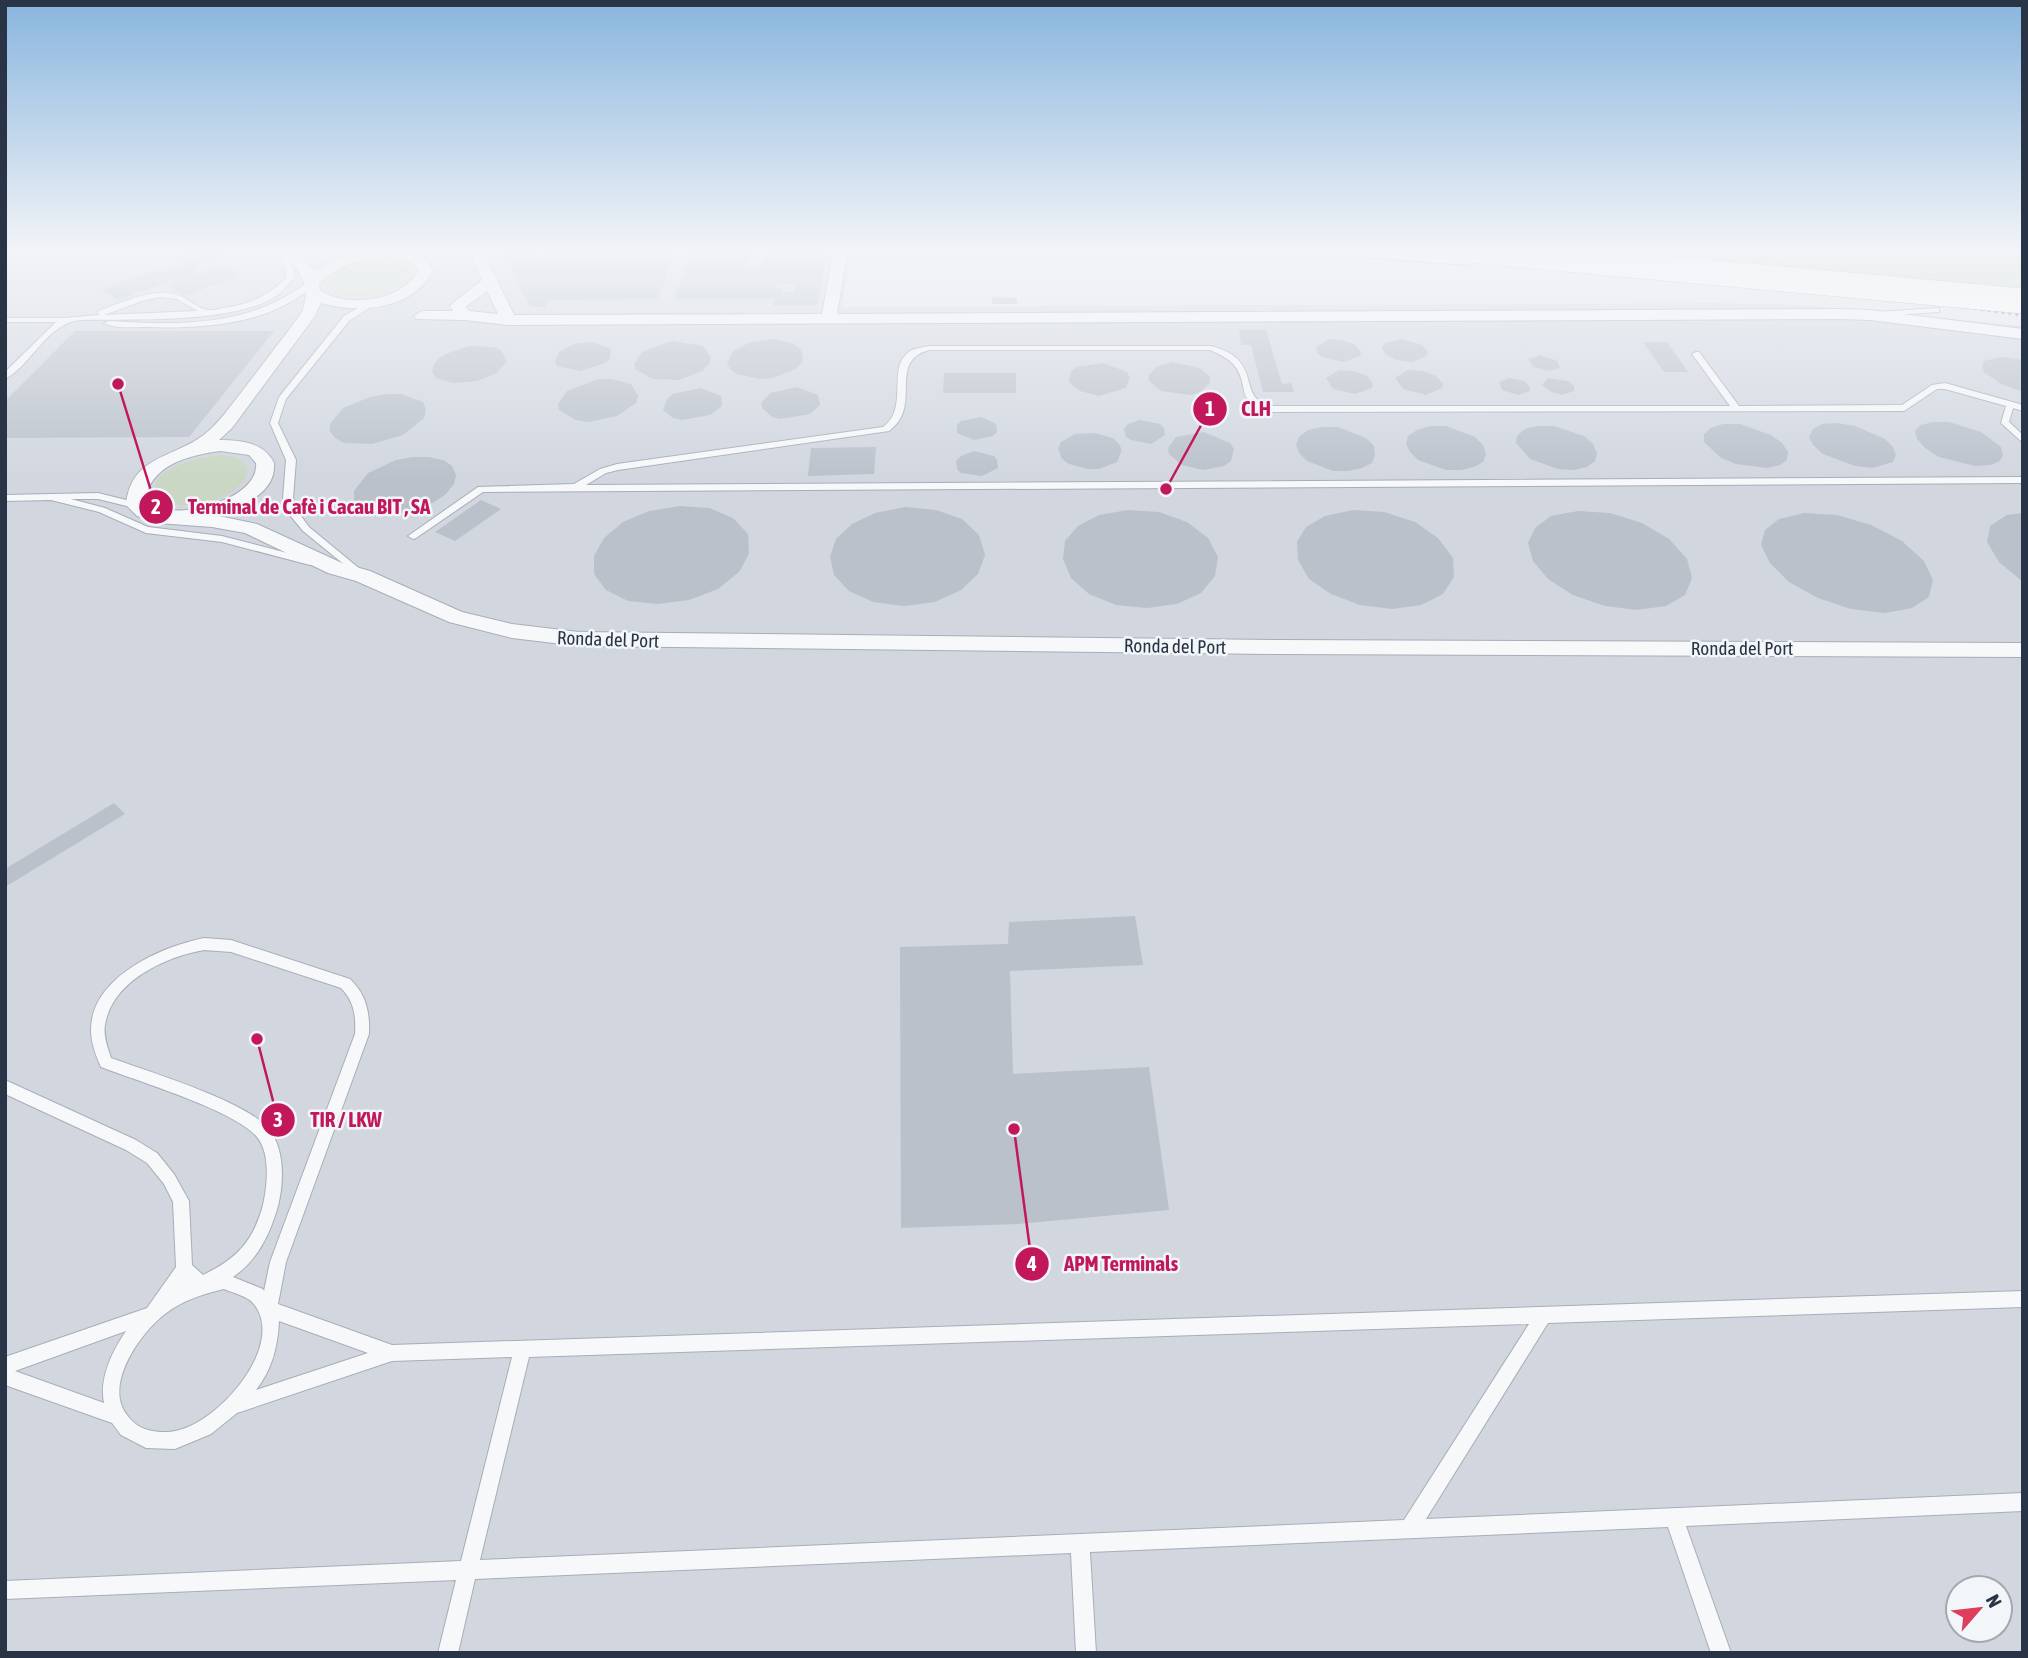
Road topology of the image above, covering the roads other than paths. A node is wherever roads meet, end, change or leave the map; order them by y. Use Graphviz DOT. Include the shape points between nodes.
graph roads {
  1 [pos="58,326"];
  2 [pos="300,326"];
  3 [pos="317,326"];
  4 [pos="340,326"];
  5 [pos="1962,326"];
  6 [pos="2023,334"];
  7 [pos="1696,354"];
  8 [pos="5,377"];
  9 [pos="2010,405"];
  10 [pos="1736,408"];
  11 [pos="2023,408"];
  12 [pos="2023,440"];
  13 [pos="182,454"];
  14 [pos="262,456"];
  15 [pos="2023,480"];
  16 [pos="259,482"];
  17 [pos="569,488"];
  18 [pos="5,498"];
  19 [pos="54,498"];
  20 [pos="135,505"];
  21 [pos="177,517"];
  22 [pos="413,536"];
  23 [pos="340,564"];
  24 [pos="2023,650"];
  25 [pos="5,1087"];
  26 [pos="184,1269"];
  27 [pos="201,1285"];
  28 [pos="2023,1299"];
  29 [pos="269,1310"];
  30 [pos="152,1314"];
  31 [pos="1544,1315"];
  32 [pos="522,1349"];
  33 [pos="392,1353"];
  34 [pos="5,1366"];
  35 [pos="5,1376"];
  36 [pos="233,1406"];
  37 [pos="114,1416"];
  38 [pos="2023,1502"];
  39 [pos="1674,1517"];
  40 [pos="1409,1529"];
  41 [pos="1080,1543"];
  42 [pos="467,1570"];
  43 [pos="5,1590"];
  44 [pos="448,1653"];
  45 [pos="1086,1653"];
  46 [pos="1721,1653"];
  1 -- 8 [label="lane"];
  2 -- 13 [label="street" via="226,424"];
  3 -- 14 [label="street" via="245,429"];
  4 -- 23 [label="lane" via="275,415 291,460 290,507"];
  5 -- 6 [label="street"];
  7 -- 10 [label="lane"];
  9 -- 10 [label="lane" via="1945,386 1935,387 1904,408"];
  9 -- 11 [label="lane"];
  9 -- 12 [label="lane" via="2004,423"];
  10 -- 17 [label="lane" via="1269,409 1251,402 1240,363 1212,348 929,348 906,360 901,416 886,429 617,467"];
  13 -- 14 [label="street" via="231,446"];
  13 -- 20 [label="street" via="148,472 137,484"];
  14 -- 16 [label="street" via="266,465"];
  15 -- 17 [label="lane"];
  16 -- 21 [label="street" via="220,508"];
  16 -- 23 [label="street" via="250,503 258,516"];
  17 -- 22 [label="lane" via="481,489"];
  18 -- 19 [label="lane"];
  19 -- 20 [label="lane" via="98,496"];
  19 -- 23 [label="lane" via="102,510 146,530"];
  20 -- 21 [label="street" via="158,517"];
  21 -- 23 [label="street" via="250,528"];
  23 -- 24 [label="street, Ronda del Port" via="432,608 482,624 547,636 618,641"];
  25 -- 26 [label="lane" via="152,1158 181,1201"];
  26 -- 27 [label="lane"];
  26 -- 30 [label="lane"];
  27 -- 29 [label="lane" via="244,1284 259,1294"];
  27 -- 29 [label="lane" via="231,1270 258,1242 270,1204 271,1152 262,1132 241,1117 106,1062 98,1025 114,992 141,967 191,946 222,944 345,983 355,992 363,1020 362,1034 278,1262"];
  27 -- 30 [label="lane"];
  28 -- 31 [label="lane"];
  29 -- 33 [label="lane"];
  29 -- 36 [label="lane" via="268,1353 254,1381"];
  30 -- 34 [label="lane"];
  30 -- 37 [label="lane" via="116,1365 111,1392"];
  31 -- 32 [label="lane"];
  31 -- 40 [label="lane"];
  32 -- 33 [label="lane"];
  32 -- 42 [label="lane"];
  33 -- 36 [label="lane"];
  35 -- 37 [label="lane"];
  36 -- 37 [label="lane" via="206,1426 178,1438 150,1441 128,1433"];
  38 -- 39 [label="lane"];
  39 -- 40 [label="lane"];
  39 -- 46 [label="lane"];
  40 -- 41 [label="lane"];
  41 -- 42 [label="lane"];
  41 -- 45 [label="lane"];
  42 -- 43 [label="lane"];
  42 -- 44 [label="lane"];
}
